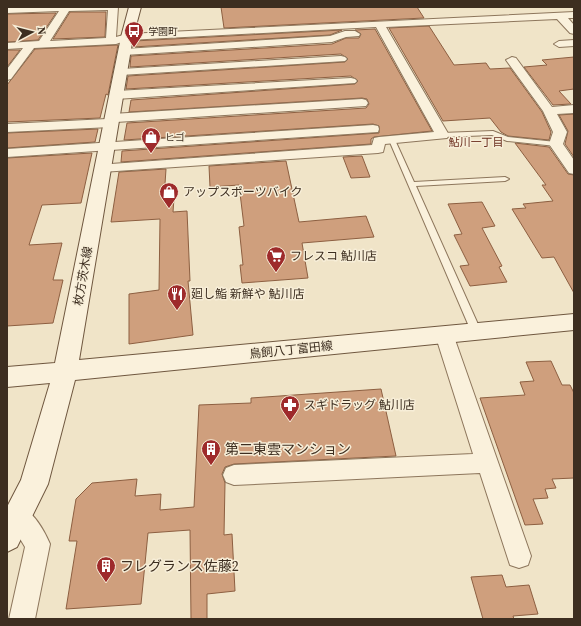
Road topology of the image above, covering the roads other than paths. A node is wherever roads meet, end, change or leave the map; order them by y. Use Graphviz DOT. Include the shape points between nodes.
graph roads {
  1 [pos="113,7"];
  2 [pos="135,7"];
  3 [pos="64,8"];
  4 [pos="7,10"];
  5 [pos="574,15"];
  6 [pos="560,16"];
  7 [pos="382,28"];
  8 [pos="574,31"];
  9 [pos="332,39"];
  10 [pos="574,43"];
  11 [pos="43,44"];
  12 [pos="121,44"];
  13 [pos="559,44"];
  14 [pos="31,45"];
  15 [pos="7,46"];
  16 [pos="341,59"];
  17 [pos="512,60"];
  18 [pos="237,66"];
  19 [pos="120,72"];
  20 [pos="7,76"];
  21 [pos="351,81"];
  22 [pos="240,88"];
  23 [pos="116,95"];
  24 [pos="362,103"];
  25 [pos="574,109"];
  26 [pos="244,110"];
  27 [pos="549,111"];
  28 [pos="112,120"];
  29 [pos="7,128"];
  30 [pos="442,135"];
  31 [pos="381,137"];
  32 [pos="248,138"];
  33 [pos="556,144"];
  34 [pos="107,148"];
  35 [pos="7,153"];
  36 [pos="102,168"];
  37 [pos="574,170"];
  38 [pos="505,179"];
  39 [pos="412,184"];
  40 [pos="574,322"];
  41 [pos="476,331"];
  42 [pos="444,334"];
  43 [pos="65,372"];
  44 [pos="7,377"];
  45 [pos="488,463"];
  46 [pos="234,475"];
  47 [pos="13,527"];
  48 [pos="519,556"];
  49 [pos="22,619"];
  1 -- 3 [label="street"];
  1 -- 12 [label="street"];
  2 -- 12 [label="main road, 枚方茨木線"];
  3 -- 4 [label="street"];
  3 -- 11 [label="street"];
  5 -- 6 [label="street"];
  6 -- 7 [label="street" via="514,17"];
  6 -- 8 [label="street"];
  7 -- 9 [label="street" via="345,34"];
  7 -- 12 [label="street"];
  7 -- 30 [label="street"];
  9 -- 12 [label="street"];
  9 -- 16 [label="street"];
  10 -- 13 [label="street"];
  11 -- 12 [label="street"];
  11 -- 14 [label="street"];
  12 -- 19 [label="main road, 枚方茨木線"];
  14 -- 15 [label="street"];
  14 -- 20 [label="street"];
  16 -- 18 [label="street"];
  16 -- 21 [label="street"];
  17 -- 27 [label="street"];
  18 -- 19 [label="street"];
  18 -- 22 [label="street"];
  19 -- 23 [label="main road, 枚方茨木線"];
  21 -- 22 [label="street"];
  21 -- 24 [label="street"];
  22 -- 23 [label="street"];
  23 -- 28 [label="main road, 枚方茨木線"];
  24 -- 26 [label="street"];
  24 -- 31 [label="street"];
  25 -- 27 [label="street"];
  26 -- 28 [label="street"];
  26 -- 32 [label="street"];
  27 -- 33 [label="street" via="560,132"];
  28 -- 29 [label="street"];
  28 -- 34 [label="main road, 枚方茨木線"];
  30 -- 31 [label="street"];
  30 -- 33 [label="lane" via="493,133 507,139"];
  31 -- 32 [label="street"];
  31 -- 36 [label="street" via="378,149"];
  31 -- 39 [label="lane"];
  32 -- 34 [label="street"];
  33 -- 37 [label="street"];
  34 -- 35 [label="street"];
  34 -- 36 [label="main road, 枚方茨木線"];
  36 -- 43 [label="main road, 枚方茨木線"];
  38 -- 39 [label="lane"];
  39 -- 41 [label="lane"];
  40 -- 41 [label="main road, 鳥飼八丁富田線"];
  41 -- 42 [label="main road, 鳥飼八丁富田線"];
  42 -- 43 [label="main road, 鳥飼八丁富田線"];
  42 -- 45 [label="street"];
  43 -- 44 [label="main road, 鳥飼八丁富田線"];
  43 -- 47 [label="main road, 枚方茨木線" via="34,484"];
  45 -- 46 [label="street"];
  45 -- 48 [label="street"];
  47 -- 49 [label="street" via="38,544"];
}
